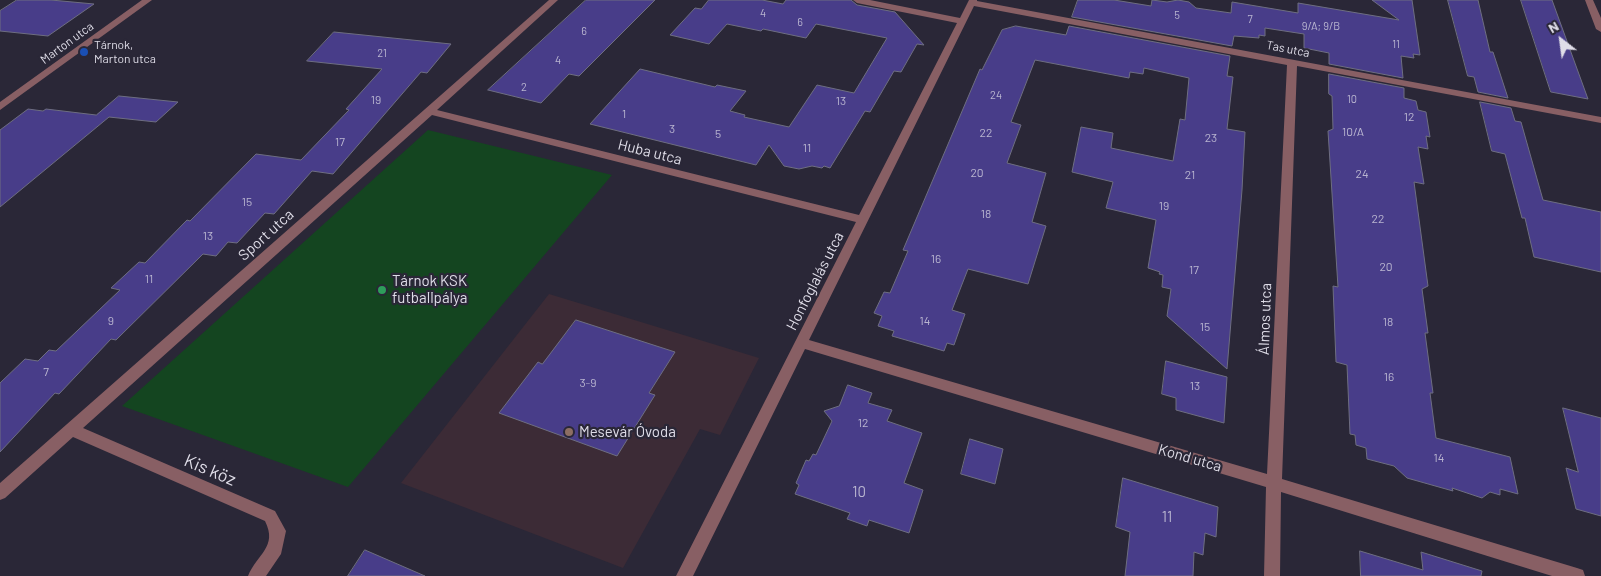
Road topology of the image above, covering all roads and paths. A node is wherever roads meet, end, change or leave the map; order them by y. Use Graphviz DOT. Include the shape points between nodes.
graph roads {
  1 [pos="148,0"];
  2 [pos="554,0"];
  3 [pos="857,0"];
  4 [pos="1589,0"];
  5 [pos="972,1"];
  6 [pos="962,21"];
  7 [pos="1601,29"];
  8 [pos="1292,63"];
  9 [pos="0,107"];
  10 [pos="429,111"];
  11 [pos="1601,120"];
  12 [pos="864,220"];
  13 [pos="801,343"];
  14 [pos="72,430"];
  15 [pos="1274,483"];
  16 [pos="0,493"];
  17 [pos="256,576"];
  18 [pos="684,576"];
  19 [pos="1272,576"];
  20 [pos="1577,576"];
  1 -- 9 [label="street, Marton utca"];
  2 -- 10 [label="street, Sport utca"];
  3 -- 6 [label="street"];
  4 -- 7 [label="street"];
  5 -- 6 [label="street, Honfoglalás utca"];
  5 -- 8 [label="street, Tas utca"];
  6 -- 12 [label="street, Honfoglalás utca"];
  8 -- 11 [label="street, Tas utca"];
  8 -- 15 [label="street, Álmos utca"];
  10 -- 12 [label="street, Huba utca"];
  10 -- 14 [label="street, Sport utca"];
  12 -- 13 [label="street, Honfoglalás utca"];
  13 -- 15 [label="street, Kond utca"];
  13 -- 18 [label="street, Honfoglalás utca"];
  14 -- 16 [label="street, Sport utca"];
  14 -- 17 [label="street, Kis köz" via="270,516 278,532 275,549"];
  15 -- 19 [label="street, Álmos utca"];
  15 -- 20 [label="street, Kond utca"];
}
